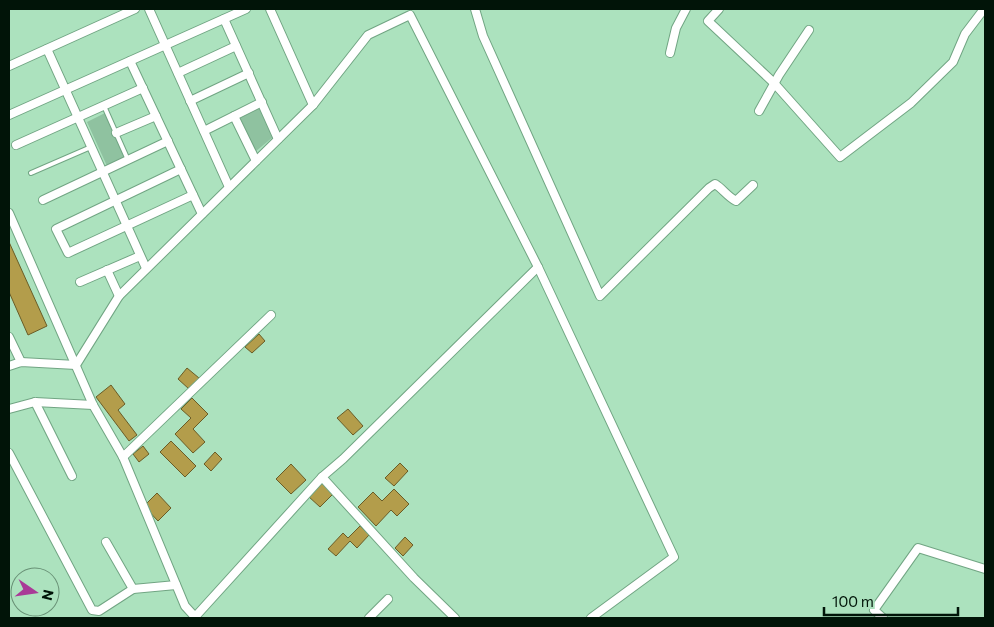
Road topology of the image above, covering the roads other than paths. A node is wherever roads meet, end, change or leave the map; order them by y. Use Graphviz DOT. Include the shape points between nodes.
graph roads {
  1 [pos="135,9"];
  2 [pos="149,9"];
  3 [pos="246,9"];
  4 [pos="270,9"];
  5 [pos="475,9"];
  6 [pos="686,9"];
  7 [pos="984,9"];
  8 [pos="715,10"];
  9 [pos="224,19"];
  10 [pos="809,30"];
  11 [pos="165,45"];
  12 [pos="236,46"];
  13 [pos="47,49"];
  14 [pos="670,52"];
  15 [pos="130,61"];
  16 [pos="9,66"];
  17 [pos="178,73"];
  18 [pos="249,73"];
  19 [pos="774,83"];
  20 [pos="143,88"];
  21 [pos="65,90"];
  22 [pos="190,101"];
  23 [pos="262,102"];
  24 [pos="313,105"];
  25 [pos="104,106"];
  26 [pos="759,111"];
  27 [pos="9,115"];
  28 [pos="156,116"];
  29 [pos="234,116"];
  30 [pos="78,118"];
  31 [pos="204,131"];
  32 [pos="116,133"];
  33 [pos="278,139"];
  34 [pos="168,142"];
  35 [pos="16,145"];
  36 [pos="91,147"];
  37 [pos="128,160"];
  38 [pos="256,161"];
  39 [pos="181,169"];
  40 [pos="103,172"];
  41 [pos="31,173"];
  42 [pos="752,185"];
  43 [pos="229,187"];
  44 [pos="193,195"];
  45 [pos="43,200"];
  46 [pos="115,201"];
  47 [pos="9,213"];
  48 [pos="202,214"];
  49 [pos="127,226"];
  50 [pos="140,256"];
  51 [pos="538,267"];
  52 [pos="146,268"];
  53 [pos="107,270"];
  54 [pos="80,282"];
  55 [pos="119,296"];
  56 [pos="271,315"];
  57 [pos="9,337"];
  58 [pos="21,362"];
  59 [pos="76,365"];
  60 [pos="9,366"];
  61 [pos="36,402"];
  62 [pos="93,405"];
  63 [pos="9,409"];
  64 [pos="9,453"];
  65 [pos="123,457"];
  66 [pos="72,476"];
  67 [pos="322,477"];
  68 [pos="106,542"];
  69 [pos="985,569"];
  70 [pos="176,585"];
  71 [pos="133,589"];
  72 [pos="388,599"];
  73 [pos="196,618"];
  74 [pos="369,618"];
  75 [pos="454,618"];
  76 [pos="591,618"];
  77 [pos="883,618"];
  1 -- 13 [label="street"];
  2 -- 11 [label="street"];
  3 -- 9 [label="street"];
  4 -- 24 [label="street"];
  5 -- 42 [label="street" via="483,36 600,296 709,188 715,184 736,201"];
  6 -- 14 [label="street" via="676,28"];
  7 -- 19 [label="street" via="965,34 953,62 911,103 840,157"];
  8 -- 19 [label="street" via="708,21"];
  9 -- 11 [label="street"];
  9 -- 12 [label="street"];
  10 -- 19 [label="street"];
  11 -- 15 [label="street"];
  11 -- 17 [label="street"];
  12 -- 17 [label="street"];
  12 -- 18 [label="street"];
  13 -- 16 [label="street"];
  13 -- 21 [label="street"];
  15 -- 20 [label="street"];
  15 -- 21 [label="street"];
  17 -- 22 [label="street"];
  18 -- 22 [label="street"];
  18 -- 23 [label="street"];
  19 -- 26 [label="street"];
  20 -- 25 [label="street"];
  20 -- 28 [label="street"];
  21 -- 27 [label="street"];
  21 -- 30 [label="street"];
  22 -- 31 [label="street"];
  23 -- 29 [label="street"];
  23 -- 33 [label="street"];
  24 -- 33 [label="street"];
  24 -- 51 [label="street" via="368,35 410,15"];
  25 -- 30 [label="street"];
  25 -- 32 [label="lane"];
  28 -- 32 [label="street"];
  28 -- 34 [label="street"];
  29 -- 31 [label="street"];
  29 -- 38 [label="street"];
  30 -- 35 [label="street"];
  30 -- 36 [label="street"];
  31 -- 43 [label="street"];
  32 -- 37 [label="lane"];
  33 -- 38 [label="street"];
  34 -- 37 [label="street"];
  34 -- 39 [label="street"];
  36 -- 40 [label="street"];
  36 -- 41 [label="lane"];
  37 -- 40 [label="street"];
  38 -- 43 [label="street"];
  39 -- 44 [label="street"];
  39 -- 46 [label="street"];
  40 -- 45 [label="street"];
  40 -- 46 [label="street"];
  43 -- 48 [label="street"];
  44 -- 48 [label="street"];
  44 -- 49 [label="street"];
  46 -- 49 [label="street"];
  46 -- 49 [label="street" via="56,229 68,253"];
  47 -- 59 [label="street"];
  48 -- 52 [label="street"];
  49 -- 50 [label="street"];
  50 -- 52 [label="street"];
  50 -- 53 [label="street"];
  51 -- 67 [label="street"];
  51 -- 76 [label="street" via="674,557"];
  52 -- 55 [label="street"];
  53 -- 54 [label="street"];
  53 -- 55 [label="street"];
  55 -- 59 [label="street"];
  56 -- 65 [label="street"];
  57 -- 58 [label="street"];
  58 -- 59 [label="street"];
  58 -- 60 [label="street"];
  59 -- 62 [label="street"];
  61 -- 62 [label="street"];
  61 -- 63 [label="street"];
  61 -- 66 [label="street"];
  62 -- 65 [label="street"];
  64 -- 71 [label="street" via="92,610 99,611"];
  65 -- 70 [label="street"];
  67 -- 73 [label="street"];
  67 -- 75 [label="street"];
  68 -- 71 [label="street"];
  69 -- 77 [label="street" via="918,548 874,610"];
  70 -- 71 [label="street"];
  70 -- 73 [label="street" via="185,606"];
  72 -- 74 [label="street"];
}
